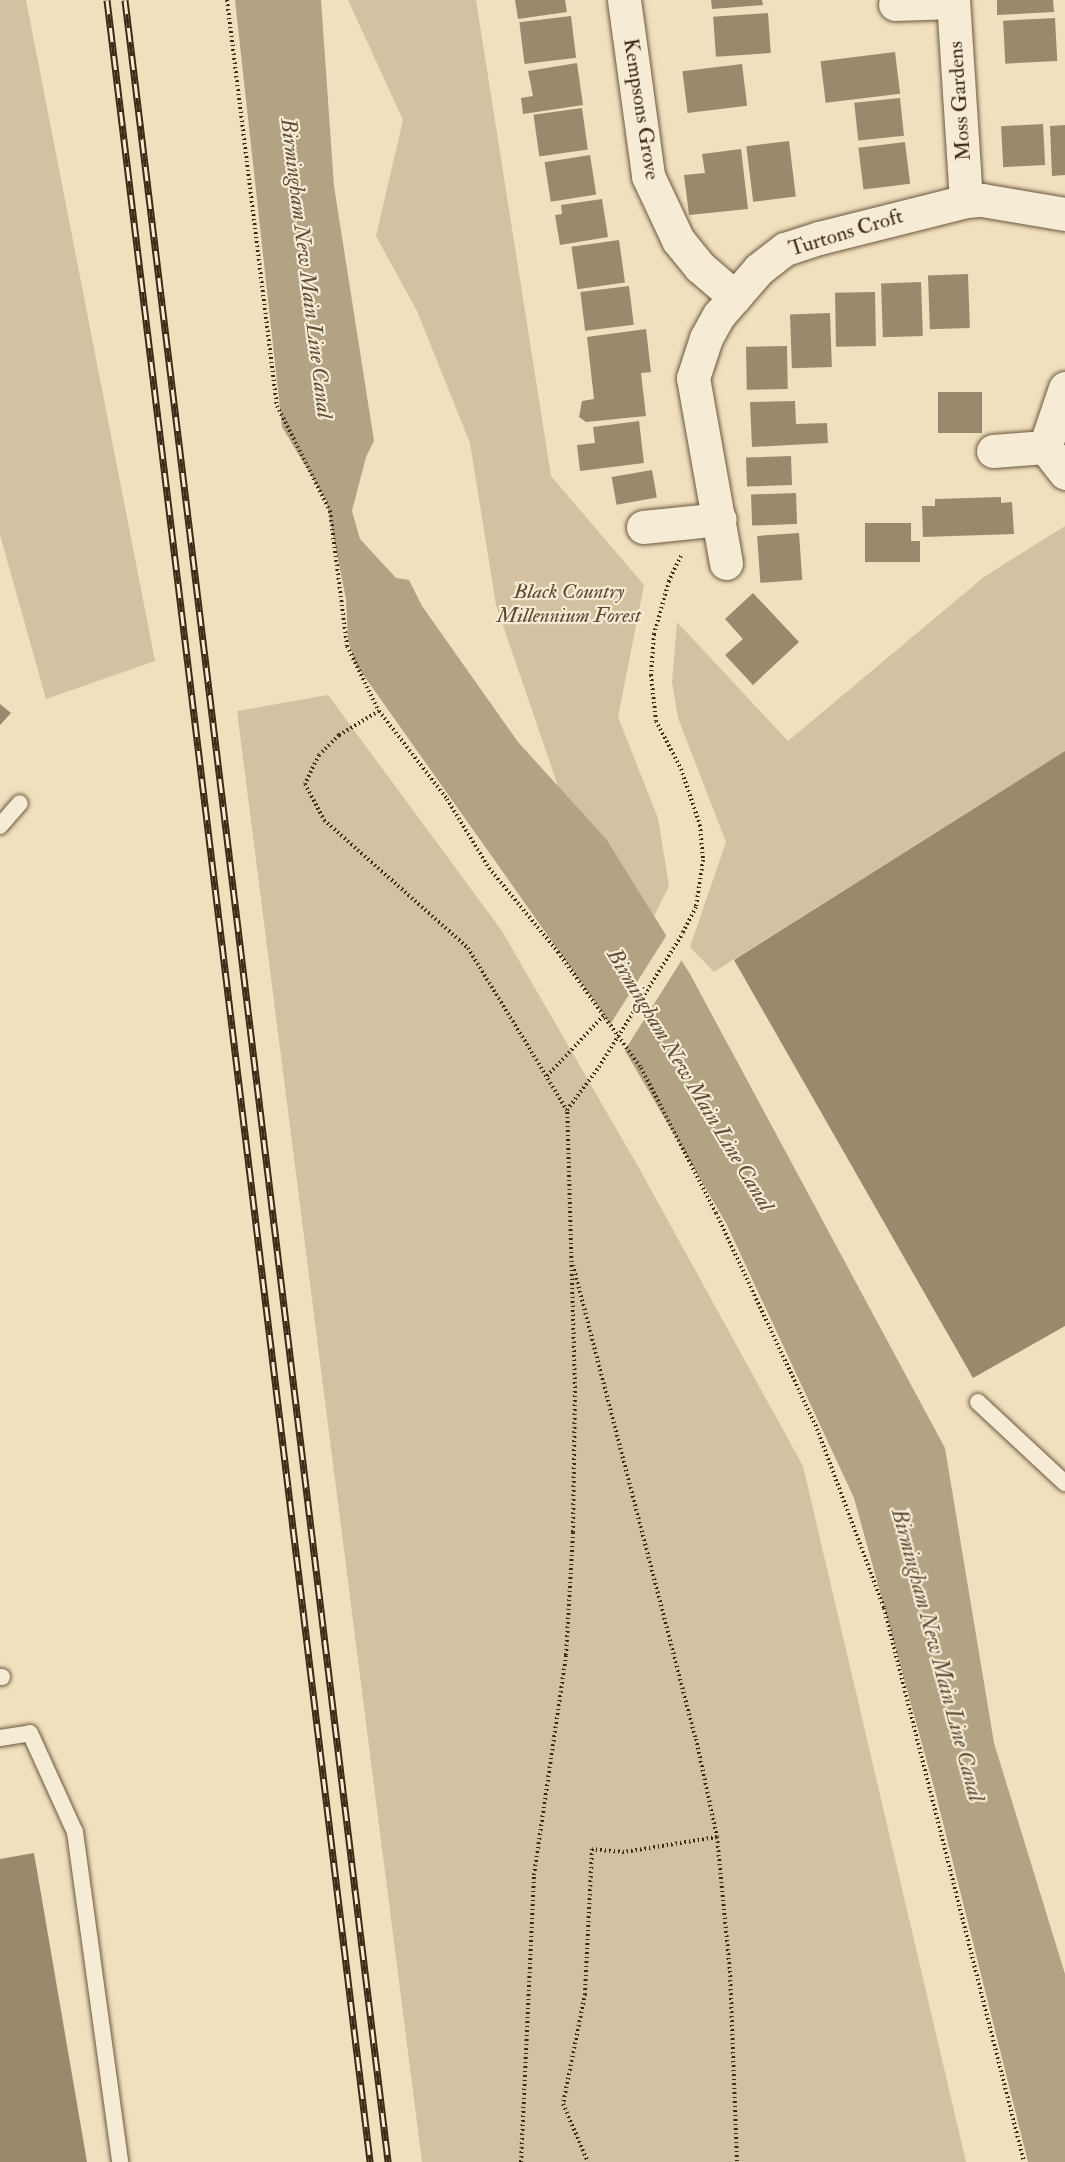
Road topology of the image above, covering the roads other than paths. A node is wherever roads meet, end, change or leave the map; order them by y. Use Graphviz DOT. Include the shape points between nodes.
graph roads {
  1 [pos="624,0"];
  2 [pos="953,1"];
  3 [pos="895,4"];
  4 [pos="966,201"];
  5 [pos="1065,214"];
  6 [pos="735,297"];
  7 [pos="1065,388"];
  8 [pos="1045,447"];
  9 [pos="993,451"];
  10 [pos="1065,473"];
  11 [pos="708,520"];
  12 [pos="643,527"];
  13 [pos="726,563"];
  14 [pos="20,803"];
  15 [pos="0,826"];
  16 [pos="978,1402"];
  17 [pos="1065,1483"];
  18 [pos="0,1738"];
  19 [pos="120,2162"];
  1 -- 6 [label="street, Kempsons Grove" via="648,176 678,240 700,267"];
  2 -- 3 [label="street, Moss Gardens"];
  2 -- 4 [label="street, Moss Gardens"];
  4 -- 5 [label="street, Turtons Croft" via="982,200"];
  4 -- 6 [label="street, Turtons Croft" via="863,225 785,249 759,269"];
  6 -- 11 [label="street, Turtons Croft" via="705,338 693,378"];
  7 -- 8 [label="street"];
  8 -- 9 [label="street"];
  8 -- 10 [label="street"];
  11 -- 12 [label="street"];
  11 -- 13 [label="street, Turtons Croft"];
  14 -- 15 [label="lane"];
  16 -- 17 [label="lane"];
  18 -- 19 [label="lane" via="30,1733 75,1832"];
}
